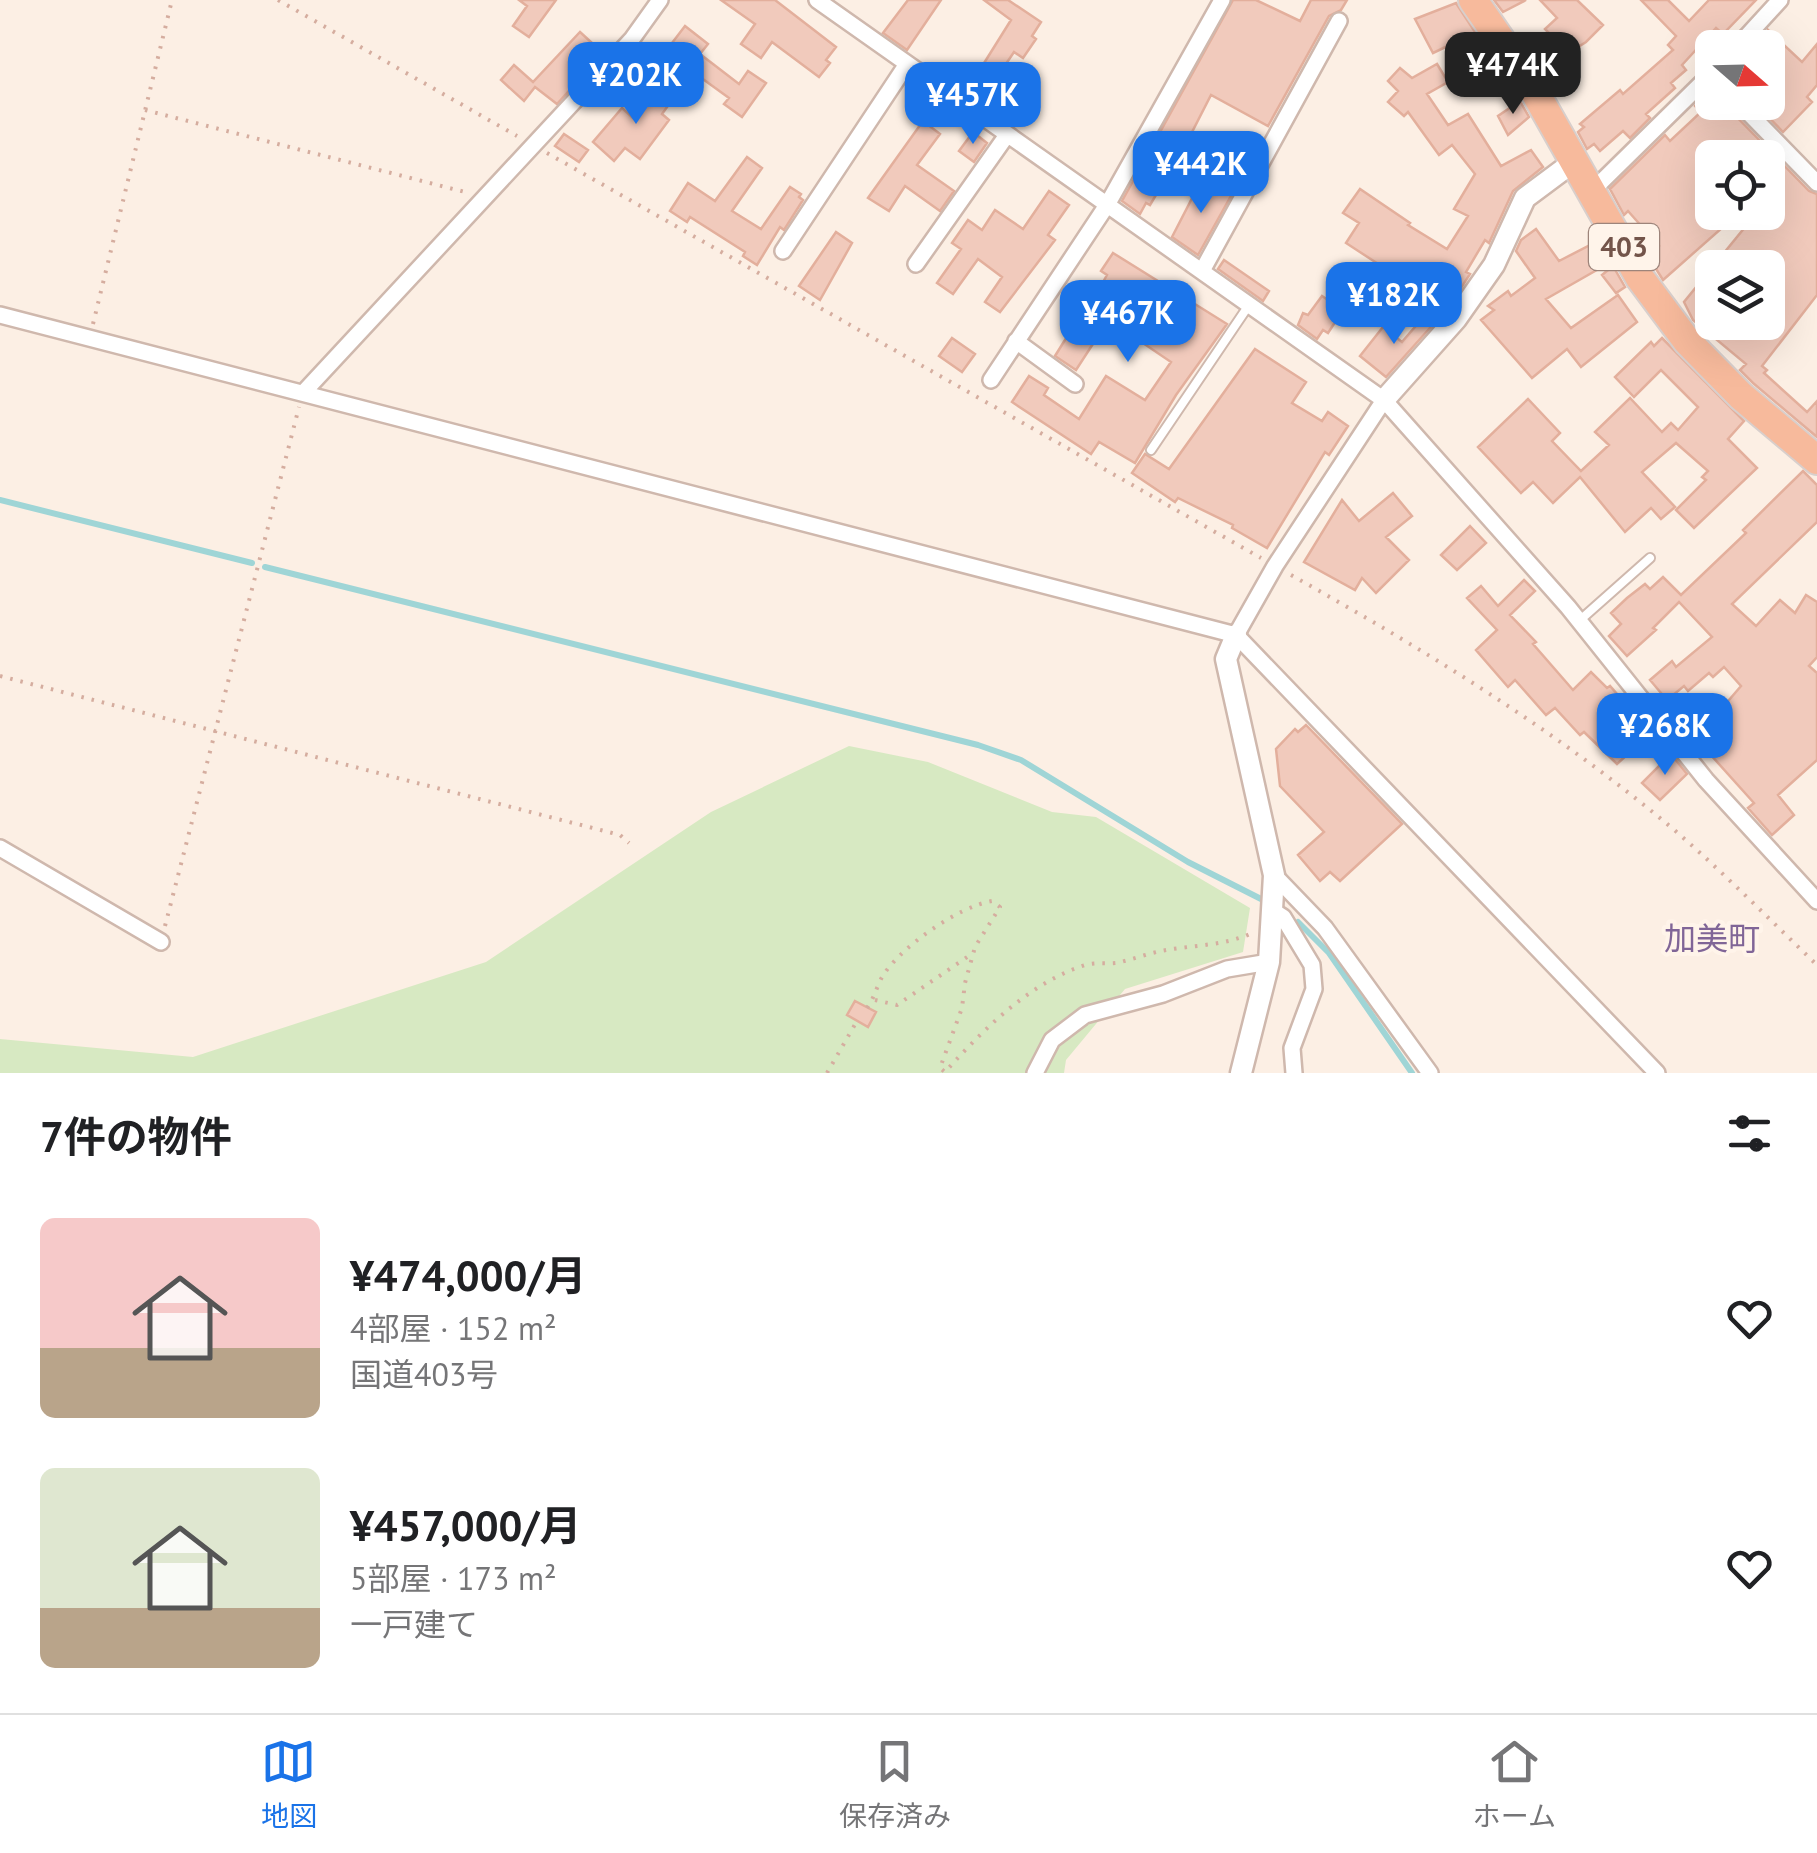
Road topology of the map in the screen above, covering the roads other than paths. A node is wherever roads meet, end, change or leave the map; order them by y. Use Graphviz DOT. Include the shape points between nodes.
graph roads {
  1 [pos="660,0"];
  2 [pos="816,0"];
  3 [pos="1222,0"];
  4 [pos="1473,0"];
  5 [pos="1780,0"];
  6 [pos="1339,21"];
  7 [pos="1752,30"];
  8 [pos="907,64"];
  9 [pos="1695,91"];
  10 [pos="1756,120"];
  11 [pos="1006,134"];
  12 [pos="1576,160"];
  13 [pos="1817,182"];
  14 [pos="1593,190"];
  15 [pos="1107,205"];
  16 [pos="783,251"];
  17 [pos="916,264"];
  18 [pos="1202,272"];
  19 [pos="1250,305"];
  20 [pos="0,315"];
  21 [pos="1016,341"];
  22 [pos="991,380"];
  23 [pos="1075,384"];
  24 [pos="303,393"];
  25 [pos="1384,400"];
  26 [pos="1152,450"];
  27 [pos="1817,460"];
  28 [pos="1650,558"];
  29 [pos="1579,621"];
  30 [pos="1236,635"];
  31 [pos="0,848"];
  32 [pos="1274,875"];
  33 [pos="1815,894"];
  34 [pos="1272,910"];
  35 [pos="160,942"];
  36 [pos="1269,962"];
  37 [pos="1035,1073"];
  38 [pos="1240,1073"];
  39 [pos="1294,1073"];
  40 [pos="1430,1073"];
  41 [pos="1658,1073"];
  1 -- 24 [label="street"];
  2 -- 8 [label="street"];
  3 -- 15 [label="street"];
  4 -- 12 [label="highway, 403"];
  5 -- 7 [label="street"];
  6 -- 18 [label="street"];
  8 -- 11 [label="street"];
  8 -- 16 [label="street"];
  9 -- 14 [label="street"];
  10 -- 13 [label="street"];
  11 -- 15 [label="street"];
  11 -- 17 [label="street"];
  12 -- 14 [label="highway, 403"];
  12 -- 25 [label="street" via="1525,198 1494,265"];
  14 -- 27 [label="highway, 403" via="1640,278 1687,340"];
  15 -- 18 [label="street"];
  15 -- 21 [label="street"];
  18 -- 19 [label="street"];
  19 -- 25 [label="street"];
  19 -- 26 [label="lane"];
  20 -- 24 [label="street"];
  21 -- 22 [label="street"];
  21 -- 23 [label="street"];
  24 -- 30 [label="street"];
  25 -- 29 [label="street"];
  25 -- 30 [label="street"];
  28 -- 29 [label="lane"];
  29 -- 33 [label="street" via="1706,780"];
  30 -- 32 [label="street" via="1226,659"];
  30 -- 41 [label="street"];
  31 -- 35 [label="street"];
  32 -- 34 [label="street"];
  32 -- 40 [label="street" via="1325,928"];
  34 -- 36 [label="street"];
  34 -- 39 [label="street" via="1312,966 1314,989 1292,1048"];
  36 -- 37 [label="street" via="1226,969 1086,1015 1052,1040"];
  36 -- 38 [label="street"];
}
